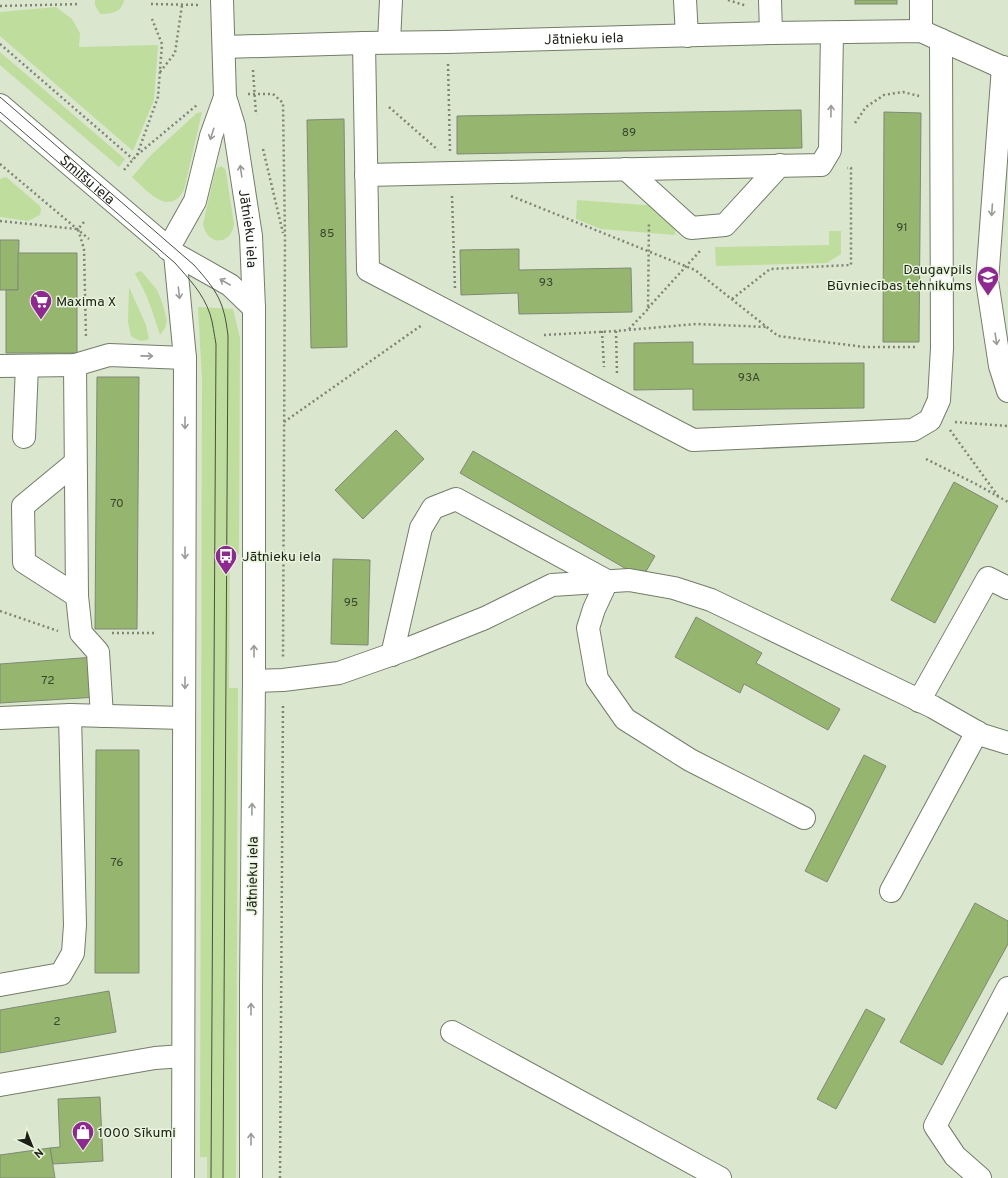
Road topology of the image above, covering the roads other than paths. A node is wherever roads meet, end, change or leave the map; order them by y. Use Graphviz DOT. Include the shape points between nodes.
graph roads {
  1 [pos="222,0"];
  2 [pos="391,0"];
  3 [pos="685,0"];
  4 [pos="770,0"];
  5 [pos="921,0"];
  6 [pos="921,31"];
  7 [pos="770,33"];
  8 [pos="832,33"];
  9 [pos="687,36"];
  10 [pos="941,40"];
  11 [pos="364,42"];
  12 [pos="389,42"];
  13 [pos="224,47"];
  14 [pos="1006,69"];
  15 [pos="233,95"];
  16 [pos="0,105"];
  17 [pos="780,165"];
  18 [pos="626,169"];
  19 [pos="366,175"];
  20 [pos="172,252"];
  21 [pos="254,308"];
  22 [pos="186,358"];
  23 [pos="80,364"];
  24 [pos="0,366"];
  25 [pos="27,366"];
  26 [pos="1008,390"];
  27 [pos="24,437"];
  28 [pos="75,463"];
  29 [pos="606,581"];
  30 [pos="1008,588"];
  31 [pos="77,596"];
  32 [pos="392,655"];
  33 [pos="254,681"];
  34 [pos="919,700"];
  35 [pos="70,715"];
  36 [pos="102,716"];
  37 [pos="0,718"];
  38 [pos="184,718"];
  39 [pos="977,732"];
  40 [pos="1008,743"];
  41 [pos="804,818"];
  42 [pos="891,891"];
  43 [pos="0,985"];
  44 [pos="1008,988"];
  45 [pos="452,1032"];
  46 [pos="182,1056"];
  47 [pos="0,1085"];
  48 [pos="183,1178"];
  49 [pos="251,1178"];
  50 [pos="720,1178"];
  51 [pos="980,1178"];
  1 -- 13 [label="street, Jātnieku iela"];
  2 -- 12 [label="street"];
  3 -- 9 [label="street"];
  4 -- 7 [label="street"];
  5 -- 6 [label="street"];
  6 -- 8 [label="street, Jātnieku iela"];
  6 -- 10 [label="street, Jātnieku iela"];
  7 -- 8 [label="street, Jātnieku iela"];
  7 -- 9 [label="street, Jātnieku iela"];
  17 -- 8 [label="street, one-way" via="820,164 830,150"];
  9 -- 12 [label="street, Jātnieku iela"];
  10 -- 14 [label="street, Jātnieku iela"];
  10 -- 19 [label="street" via="942,348 939,400 936,420 913,430 693,440 368,270"];
  11 -- 12 [label="street, Jātnieku iela"];
  11 -- 13 [label="street, Jātnieku iela"];
  11 -- 19 [label="street"];
  13 -- 15 [label="street, Jātnieku iela"];
  14 -- 26 [label="street, one-way" via="987,281 1000,366"];
  15 -- 20 [label="street, Jātnieku iela, one-way" via="211,136 195,201"];
  21 -- 15 [label="street, Jātnieku iela, one-way" via="250,236 234,126"];
  16 -- 20 [label="street, Smilšu iela"];
  17 -- 18 [label="street"];
  17 -- 18 [label="street" via="725,225 691,228"];
  18 -- 19 [label="street" via="451,167"];
  21 -- 20 [label="street, Smilšu iela, one-way" via="230,285"];
  20 -- 22 [label="street, one-way"];
  33 -- 21 [label="street, Jātnieku iela, one-way"];
  23 -- 22 [label="street, one-way" via="109,356"];
  22 -- 38 [label="street, one-way"];
  23 -- 25 [label="street"];
  23 -- 28 [label="street"];
  24 -- 25 [label="street"];
  25 -- 27 [label="street"];
  28 -- 31 [label="street"];
  28 -- 31 [label="street" via="23,506 24,562"];
  29 -- 32 [label="street" via="552,585 485,618"];
  29 -- 32 [label="street" via="456,499 433,508 421,528"];
  29 -- 34 [label="street" via="629,580 674,588 711,600"];
  29 -- 41 [label="street" via="588,628 597,679 625,719 690,760"];
  30 -- 34 [label="street" via="988,578"];
  31 -- 36 [label="street" via="90,642"];
  32 -- 33 [label="street" via="339,673"];
  49 -- 33 [label="street, Jātnieku iela, one-way"];
  34 -- 39 [label="street"];
  35 -- 36 [label="street"];
  35 -- 37 [label="street"];
  35 -- 43 [label="street" via="75,925 73,953 61,974"];
  36 -- 38 [label="street"];
  38 -- 46 [label="street"];
  39 -- 40 [label="street"];
  39 -- 42 [label="street"];
  44 -- 51 [label="street" via="935,1126 955,1156"];
  45 -- 50 [label="street"];
  46 -- 47 [label="street" via="155,1058"];
  46 -- 48 [label="street"];
}
